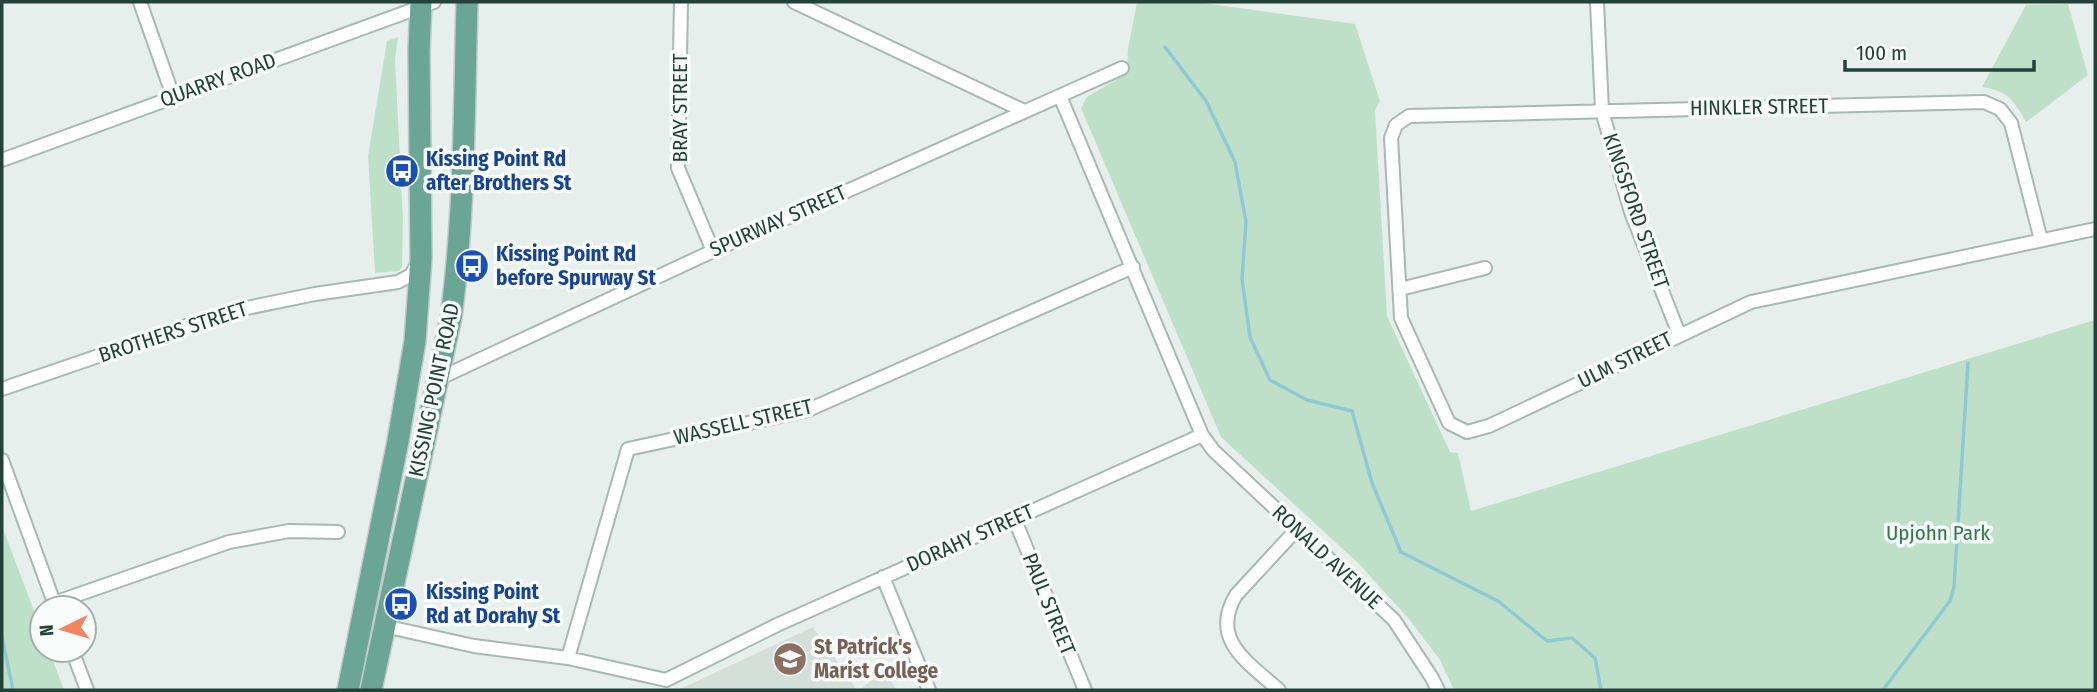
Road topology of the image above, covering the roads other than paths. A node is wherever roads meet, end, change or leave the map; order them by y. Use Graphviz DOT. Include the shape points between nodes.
graph roads {
  1 [pos="140,2"];
  2 [pos="467,2"];
  3 [pos="681,2"];
  4 [pos="794,2"];
  5 [pos="1597,2"];
  6 [pos="425,3"];
  7 [pos="1122,68"];
  8 [pos="173,96"];
  9 [pos="1060,96"];
  10 [pos="1024,111"];
  11 [pos="1602,111"];
  12 [pos="1391,138"];
  13 [pos="2,160"];
  14 [pos="2095,229"];
  15 [pos="2041,240"];
  16 [pos="713,251"];
  17 [pos="421,258"];
  18 [pos="1133,267"];
  19 [pos="1485,268"];
  20 [pos="1400,289"];
  21 [pos="1679,334"];
  22 [pos="438,379"];
  23 [pos="2,389"];
  24 [pos="1202,435"];
  25 [pos="2,460"];
  26 [pos="1014,518"];
  27 [pos="1297,529"];
  28 [pos="338,533"];
  29 [pos="883,577"];
  30 [pos="51,594"];
  31 [pos="88,594"];
  32 [pos="384,626"];
  33 [pos="568,658"];
  34 [pos="77,664"];
  35 [pos="87,690"];
  36 [pos="348,690"];
  37 [pos="371,690"];
  38 [pos="929,690"];
  39 [pos="1085,690"];
  40 [pos="1279,690"];
  41 [pos="1438,690"];
  1 -- 8 [label="street"];
  2 -- 22 [label="main road, KISSING POINT ROAD" via="458,251"];
  3 -- 16 [label="street, BRAY STREET" via="678,168"];
  4 -- 10 [label="street"];
  5 -- 11 [label="street, KINGSFORD STREET"];
  6 -- 8 [label="street, QUARRY ROAD"];
  6 -- 17 [label="main road, KISSING POINT ROAD" via="419,51"];
  7 -- 9 [label="street, SPURWAY STREET"];
  8 -- 13 [label="street, QUARRY ROAD"];
  9 -- 10 [label="street, SPURWAY STREET"];
  9 -- 18 [label="street"];
  10 -- 16 [label="street, SPURWAY STREET"];
  11 -- 12 [label="street, HINKLER STREET" via="1409,116 1396,125"];
  11 -- 15 [label="street, HINKLER STREET" via="1984,102 2000,109 2011,123"];
  11 -- 21 [label="street, KINGSFORD STREET" via="1631,212"];
  12 -- 20 [label="street, ULM STREET"];
  14 -- 15 [label="street, ULM STREET"];
  15 -- 21 [label="street, ULM STREET" via="1751,302"];
  16 -- 22 [label="street, SPURWAY STREET"];
  17 -- 23 [label="street, BROTHERS STREET" via="411,275 398,282 227,312"];
  17 -- 36 [label="main road, KISSING POINT ROAD" via="412,366"];
  18 -- 24 [label="street"];
  18 -- 33 [label="street, WASSELL STREET" via="808,410 628,449"];
  19 -- 20 [label="street"];
  20 -- 21 [label="street, ULM STREET" via="1401,318 1449,424 1467,432 1489,426"];
  22 -- 32 [label="main road, KISSING POINT ROAD"];
  24 -- 26 [label="street, DORAHY STREET"];
  24 -- 27 [label="street, RONALD AVENUE"];
  25 -- 30 [label="street"];
  26 -- 29 [label="street, DORAHY STREET"];
  26 -- 39 [label="street, PAUL STREET"];
  27 -- 40 [label="street" via="1236,595 1227,619 1231,642"];
  27 -- 41 [label="street, RONALD AVENUE" via="1394,620"];
  28 -- 31 [label="street" via="289,531 229,542"];
  29 -- 33 [label="street, DORAHY STREET" via="666,680"];
  29 -- 38 [label="street"];
  32 -- 33 [label="street, DORAHY STREET" via="474,646"];
  32 -- 37 [label="main road, KISSING POINT ROAD"];
  34 -- 35 [label="street"];
}
